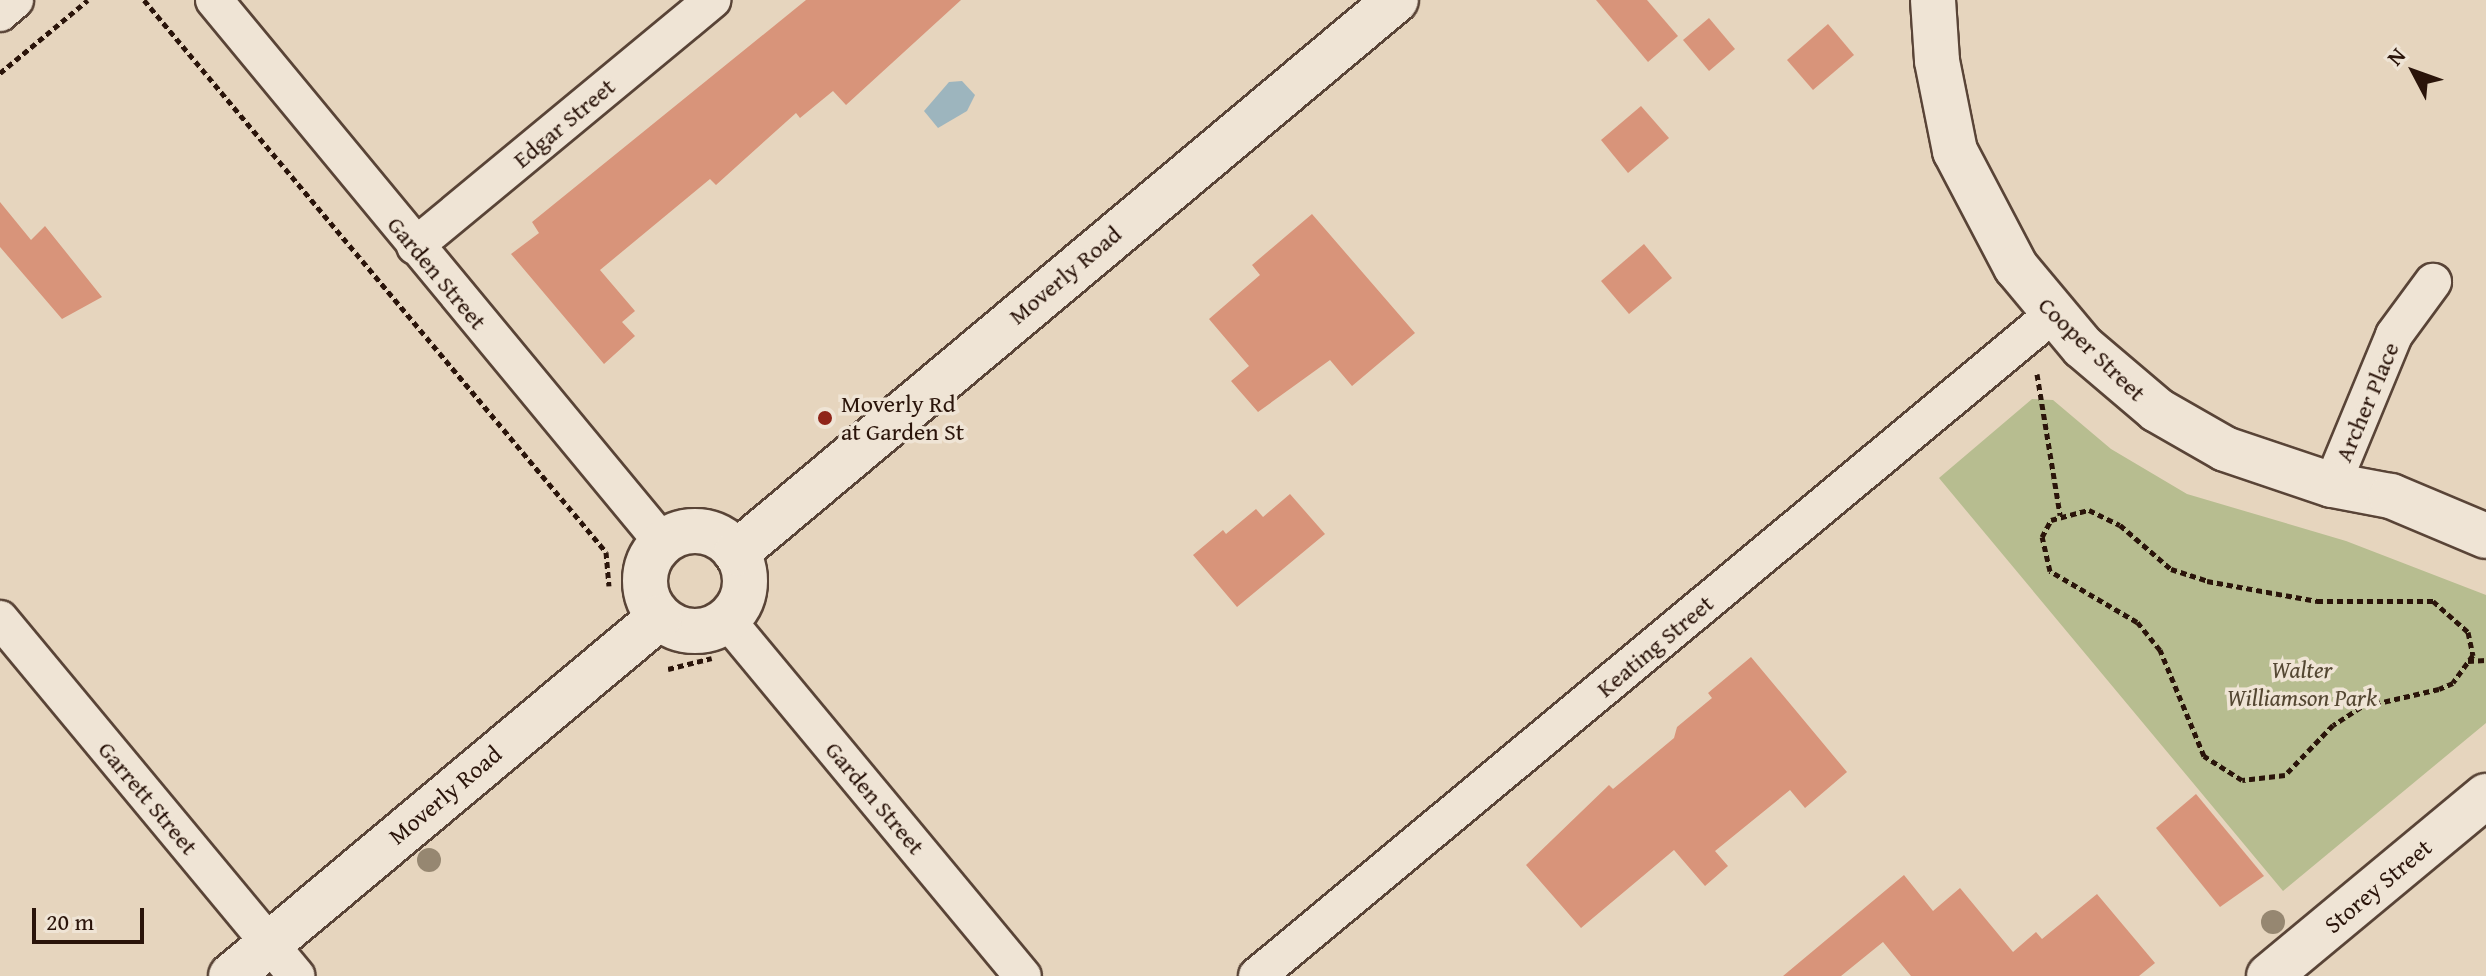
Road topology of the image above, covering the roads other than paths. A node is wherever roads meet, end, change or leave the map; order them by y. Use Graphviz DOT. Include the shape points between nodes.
graph roads {
  1 [pos="15,0"];
  2 [pos="214,0"];
  3 [pos="712,0"];
  4 [pos="1396,0"];
  5 [pos="1933,0"];
  6 [pos="0,13"];
  7 [pos="415,246"];
  8 [pos="2433,282"];
  9 [pos="2052,315"];
  10 [pos="2332,485"];
  11 [pos="2486,536"];
  12 [pos="663,543"];
  13 [pos="736,553"];
  14 [pos="660,617"];
  15 [pos="0,619"];
  16 [pos="720,639"];
  17 [pos="2486,796"];
  18 [pos="283,960"];
  19 [pos="231,976"];
  20 [pos="1023,976"];
  21 [pos="1257,976"];
  22 [pos="2269,976"];
  1 -- 6 [label="street"];
  2 -- 7 [label="street, Garden Street"];
  3 -- 7 [label="street, Edgar Street"];
  4 -- 13 [label="street, Moverly Road"];
  5 -- 9 [label="street, Cooper Street" via="1937,61 1955,151 1992,228"];
  7 -- 12 [label="street, Garden Street"];
  8 -- 10 [label="street, Archer Place" via="2394,335"];
  9 -- 10 [label="street, Cooper Street" via="2157,410 2225,449"];
  9 -- 21 [label="street, Keating Street"];
  10 -- 11 [label="street, Cooper Street" via="2391,496"];
  12 -- 13 [label="street" via="694,531 725,541"];
  12 -- 14 [label="street" via="645,580"];
  13 -- 16 [label="street" via="743,595"];
  14 -- 16 [label="street" via="685,631"];
  14 -- 18 [label="street, Moverly Road"];
  15 -- 18 [label="street, Garrett Street"];
  16 -- 20 [label="street, Garden Street"];
  17 -- 22 [label="street, Storey Street"];
  18 -- 19 [label="street, Moverly Road"];
}
